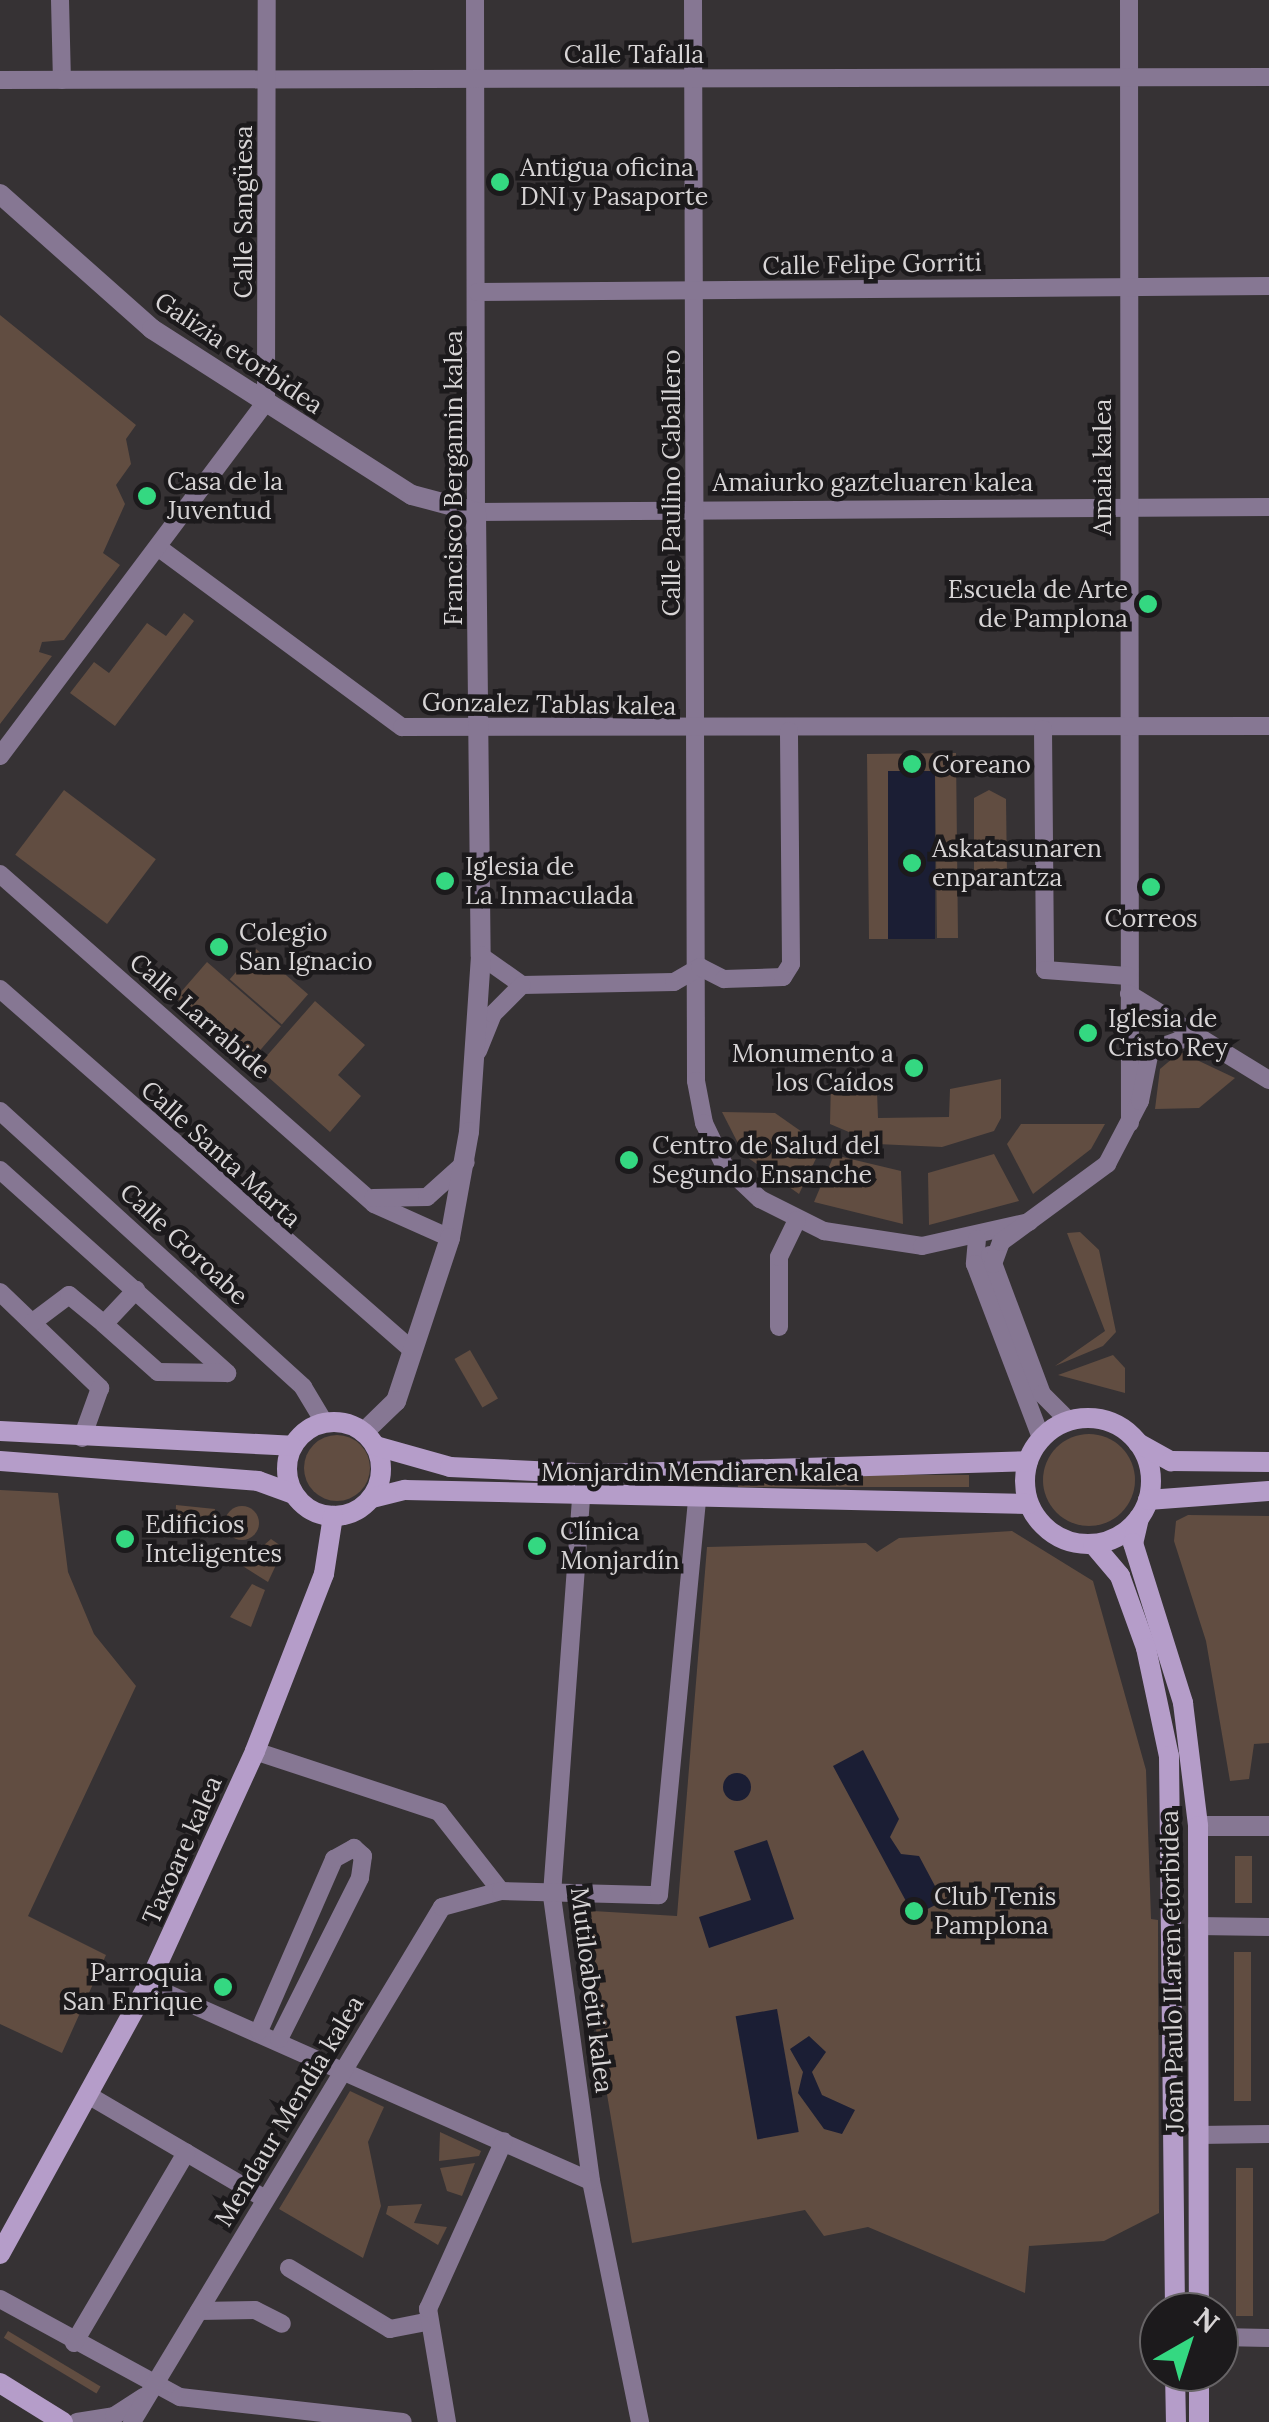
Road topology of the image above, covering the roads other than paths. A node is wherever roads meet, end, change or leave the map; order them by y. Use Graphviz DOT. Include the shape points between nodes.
graph roads {
  1 [pos="60,0"];
  2 [pos="267,0"];
  3 [pos="475,0"];
  4 [pos="693,0"];
  5 [pos="1128,0"];
  6 [pos="1128,76"];
  7 [pos="1269,77"];
  8 [pos="477,78"];
  9 [pos="692,79"];
  10 [pos="0,80"];
  11 [pos="62,80"];
  12 [pos="268,82"];
  13 [pos="0,194"];
  14 [pos="1269,286"];
  15 [pos="1127,287"];
  16 [pos="476,292"];
  17 [pos="694,292"];
  18 [pos="266,402"];
  19 [pos="1127,506"];
  20 [pos="1269,507"];
  21 [pos="697,508"];
  22 [pos="476,512"];
  23 [pos="159,548"];
  24 [pos="1269,726"];
  25 [pos="482,729"];
  26 [pos="1043,729"];
  27 [pos="1128,729"];
  28 [pos="788,730"];
  29 [pos="698,731"];
  30 [pos="0,756"];
  31 [pos="0,874"];
  32 [pos="481,956"];
  33 [pos="700,966"];
  34 [pos="522,985"];
  35 [pos="1128,985"];
  36 [pos="0,990"];
  37 [pos="1194,1035"];
  38 [pos="478,1051"];
  39 [pos="1269,1080"];
  40 [pos="0,1111"];
  41 [pos="1130,1123"];
  42 [pos="466,1162"];
  43 [pos="0,1170"];
  44 [pos="368,1196"];
  45 [pos="797,1220"];
  46 [pos="1029,1222"];
  47 [pos="450,1238"];
  48 [pos="977,1240"];
  49 [pos="993,1264"];
  50 [pos="136,1290"];
  51 [pos="0,1292"];
  52 [pos="33,1322"];
  53 [pos="104,1324"];
  54 [pos="779,1327"];
  55 [pos="413,1351"];
  56 [pos="1069,1420"];
  57 [pos="324,1422"];
  58 [pos="0,1432"];
  59 [pos="82,1438"];
  60 [pos="1042,1438"];
  61 [pos="370,1439"];
  62 [pos="1138,1443"];
  63 [pos="292,1446"];
  64 [pos="0,1461"];
  65 [pos="1028,1461"];
  66 [pos="1269,1462"];
  67 [pos="1269,1491"];
  68 [pos="294,1494"];
  69 [pos="372,1498"];
  70 [pos="581,1500"];
  71 [pos="696,1500"];
  72 [pos="1029,1504"];
  73 [pos="1143,1510"];
  74 [pos="333,1516"];
  75 [pos="1093,1544"];
  76 [pos="255,1751"];
  77 [pos="1198,1826"];
  78 [pos="1269,1826"];
  79 [pos="473,1859"];
  80 [pos="501,1891"];
  81 [pos="460,1896"];
  82 [pos="552,1896"];
  83 [pos="1197,1926"];
  84 [pos="1269,1927"];
  85 [pos="148,1984"];
  86 [pos="260,2031"];
  87 [pos="279,2039"];
  88 [pos="344,2068"];
  89 [pos="88,2095"];
  90 [pos="1198,2134"];
  91 [pos="1269,2134"];
  92 [pos="504,2142"];
  93 [pos="186,2153"];
  94 [pos="592,2182"];
  95 [pos="34,2186"];
  96 [pos="265,2199"];
  97 [pos="0,2226"];
  98 [pos="0,2254"];
  99 [pos="289,2268"];
  100 [pos="1175,2292"];
  101 [pos="1199,2292"];
  102 [pos="0,2299"];
  103 [pos="199,2311"];
  104 [pos="426,2322"];
  105 [pos="282,2324"];
  106 [pos="1239,2338"];
  107 [pos="1269,2338"];
  108 [pos="74,2343"];
  109 [pos="0,2383"];
  110 [pos="150,2392"];
  111 [pos="1176,2392"];
  112 [pos="1199,2392"];
  113 [pos="63,2422"];
  114 [pos="76,2422"];
  115 [pos="132,2422"];
  116 [pos="403,2422"];
  117 [pos="447,2422"];
  118 [pos="640,2422"];
  119 [pos="1176,2422"];
  120 [pos="1199,2422"];
  1 -- 11 [label="street"];
  2 -- 12 [label="street, Calle Sangüesa"];
  3 -- 8 [label="street, Francisco Bergamin kalea"];
  4 -- 9 [label="street, Calle Paulino Caballero"];
  5 -- 6 [label="street, Amaia kalea"];
  6 -- 7 [label="street, Calle Tafalla"];
  6 -- 9 [label="street, Calle Tafalla"];
  6 -- 15 [label="street, Amaia kalea"];
  8 -- 9 [label="street, Calle Tafalla"];
  8 -- 12 [label="street, Calle Tafalla"];
  8 -- 16 [label="street, Francisco Bergamin kalea"];
  9 -- 17 [label="street, Calle Paulino Caballero"];
  10 -- 11 [label="street, Calle Tafalla"];
  11 -- 12 [label="street, Calle Tafalla"];
  12 -- 18 [label="street, Calle Sangüesa"];
  13 -- 18 [label="street, Galizia etorbidea" via="152,329"];
  14 -- 15 [label="street, Calle Felipe Gorriti"];
  15 -- 17 [label="street, Calle Felipe Gorriti"];
  15 -- 19 [label="street, Amaia kalea"];
  16 -- 17 [label="street, Calle Felipe Gorriti"];
  16 -- 22 [label="street, Francisco Bergamin kalea"];
  17 -- 21 [label="street, Calle Paulino Caballero"];
  18 -- 22 [label="street, Galizia etorbidea" via="412,495"];
  18 -- 23 [label="street"];
  19 -- 20 [label="street, Amaiurko gazteluaren kalea"];
  19 -- 21 [label="street, Amaiurko gazteluaren kalea"];
  19 -- 27 [label="street, Amaia kalea"];
  21 -- 22 [label="street, Amaiurko gazteluaren kalea"];
  21 -- 29 [label="street, Calle Paulino Caballero"];
  22 -- 25 [label="street, Francisco Bergamin kalea"];
  23 -- 25 [label="street, Gonzalez Tablas kalea" via="402,727"];
  23 -- 30 [label="street"];
  24 -- 27 [label="street"];
  25 -- 29 [label="street, Gonzalez Tablas kalea"];
  25 -- 32 [label="street, Francisco Bergamin kalea"];
  26 -- 27 [label="street"];
  26 -- 28 [label="street"];
  26 -- 35 [label="street" via="1045,970"];
  27 -- 35 [label="street, Amaia kalea"];
  28 -- 29 [label="street"];
  28 -- 33 [label="street" via="787,972 724,980"];
  29 -- 33 [label="street, Calle Paulino Caballero"];
  31 -- 44 [label="street, Calle Larrabide"];
  32 -- 34 [label="street"];
  32 -- 38 [label="street, Francisco Bergamin kalea"];
  33 -- 34 [label="street" via="674,982"];
  33 -- 45 [label="street, Calle Paulino Caballero" via="704,1123 724,1165"];
  34 -- 38 [label="street, Francisco Bergamin kalea" via="493,1014"];
  35 -- 37 [label="street"];
  35 -- 41 [label="street, Amaia kalea"];
  36 -- 55 [label="street, Calle Santa Marta"];
  37 -- 39 [label="street"];
  37 -- 41 [label="street" via="1150,1051"];
  38 -- 42 [label="street, Francisco Bergamin kalea"];
  40 -- 57 [label="street, Calle Goroabe" via="302,1387"];
  41 -- 46 [label="street" via="1081,1192"];
  42 -- 44 [label="street" via="411,1203"];
  42 -- 47 [label="street, Francisco Bergamin kalea"];
  43 -- 50 [label="street"];
  44 -- 47 [label="street, Calle Larrabide" via="386,1213"];
  45 -- 48 [label="street, Calle Paulino Caballero" via="879,1246"];
  45 -- 54 [label="street" via="779,1257"];
  46 -- 48 [label="street, Calle Paulino Caballero"];
  46 -- 49 [label="street" via="1000,1242"];
  47 -- 55 [label="street, Francisco Bergamin kalea"];
  48 -- 49 [label="street"];
  48 -- 60 [label="street" via="975,1264"];
  49 -- 56 [label="street" via="1042,1394"];
  50 -- 53 [label="street"];
  50 -- 53 [label="street" via="227,1373 158,1372"];
  51 -- 52 [label="street"];
  52 -- 53 [label="street" via="69,1295"];
  52 -- 59 [label="street" via="100,1388"];
  55 -- 61 [label="street, Francisco Bergamin kalea" via="396,1402"];
  56 -- 60 [label="main road"];
  56 -- 62 [label="main road" via="1107,1421"];
  57 -- 61 [label="main road"];
  57 -- 63 [label="main road"];
  58 -- 59 [label="main road"];
  59 -- 63 [label="main road"];
  60 -- 65 [label="main road"];
  61 -- 65 [label="main road, Monjardin Mendiaren kalea" via="450,1467 598,1474"];
  61 -- 69 [label="main road" via="382,1471"];
  62 -- 66 [label="main road" via="1171,1461"];
  62 -- 73 [label="main road"];
  63 -- 68 [label="main road"];
  64 -- 68 [label="main road" via="258,1481"];
  65 -- 72 [label="main road"];
  67 -- 73 [label="main road"];
  68 -- 74 [label="main road"];
  69 -- 70 [label="main road, Monjardin Mendiaren kalea" via="405,1490"];
  69 -- 74 [label="main road"];
  70 -- 71 [label="main road, Monjardin Mendiaren kalea"];
  70 -- 82 [label="street, Mutiloabeiti kalea"];
  71 -- 72 [label="main road, Monjardin Mendiaren kalea" via="976,1496"];
  71 -- 82 [label="street" via="659,1896"];
  72 -- 75 [label="main road" via="1062,1538"];
  73 -- 75 [label="main road"];
  73 -- 77 [label="main road, Joan Paulo II.aren etorbidea" via="1133,1542 1183,1704"];
  74 -- 76 [label="main road, Taxoare kalea" via="324,1574"];
  75 -- 100 [label="main road, Joan Paulo II.aren etorbidea" via="1120,1576 1134,1612 1169,1756"];
  76 -- 79 [label="street" via="440,1812 461,1830"];
  76 -- 85 [label="main road, Taxoare kalea"];
  77 -- 78 [label="street"];
  77 -- 83 [label="main road, Joan Paulo II.aren etorbidea"];
  79 -- 80 [label="street"];
  79 -- 81 [label="street"];
  80 -- 81 [label="street"];
  80 -- 82 [label="street"];
  81 -- 88 [label="street, Mendaur Mendia kalea" via="434,1918"];
  82 -- 94 [label="street, Mutiloabeiti kalea"];
  83 -- 84 [label="street"];
  83 -- 90 [label="main road, Joan Paulo II.aren etorbidea"];
  85 -- 86 [label="street"];
  85 -- 89 [label="main road, Taxoare kalea"];
  86 -- 87 [label="street"];
  86 -- 87 [label="street" via="334,1859 354,1848 363,1856 360,1878"];
  87 -- 88 [label="street"];
  88 -- 92 [label="street"];
  88 -- 96 [label="street, Mendaur Mendia kalea"];
  89 -- 93 [label="street"];
  89 -- 95 [label="main road, Taxoare kalea"];
  90 -- 91 [label="street"];
  90 -- 101 [label="main road, Joan Paulo II.aren etorbidea"];
  92 -- 94 [label="street"];
  92 -- 104 [label="street"];
  93 -- 96 [label="street"];
  93 -- 108 [label="street"];
  94 -- 118 [label="street, Mutiloabeiti kalea"];
  95 -- 97 [label="main road, Taxoare kalea"];
  95 -- 98 [label="main road, Taxoare kalea"];
  96 -- 103 [label="street, Mendaur Mendia kalea"];
  99 -- 104 [label="street" via="390,2329"];
  102 -- 108 [label="street"];
  103 -- 105 [label="street" via="255,2310"];
  103 -- 110 [label="street, Mendaur Mendia kalea"];
  104 -- 117 [label="street"];
  106 -- 107 [label="street"];
  108 -- 110 [label="street"];
  109 -- 113 [label="main road"];
  110 -- 114 [label="street" via="114,2416"];
  110 -- 115 [label="street, Mendaur Mendia kalea"];
  110 -- 116 [label="street"];
  111 -- 119 [label="main road"];
  112 -- 120 [label="main road"];
}
